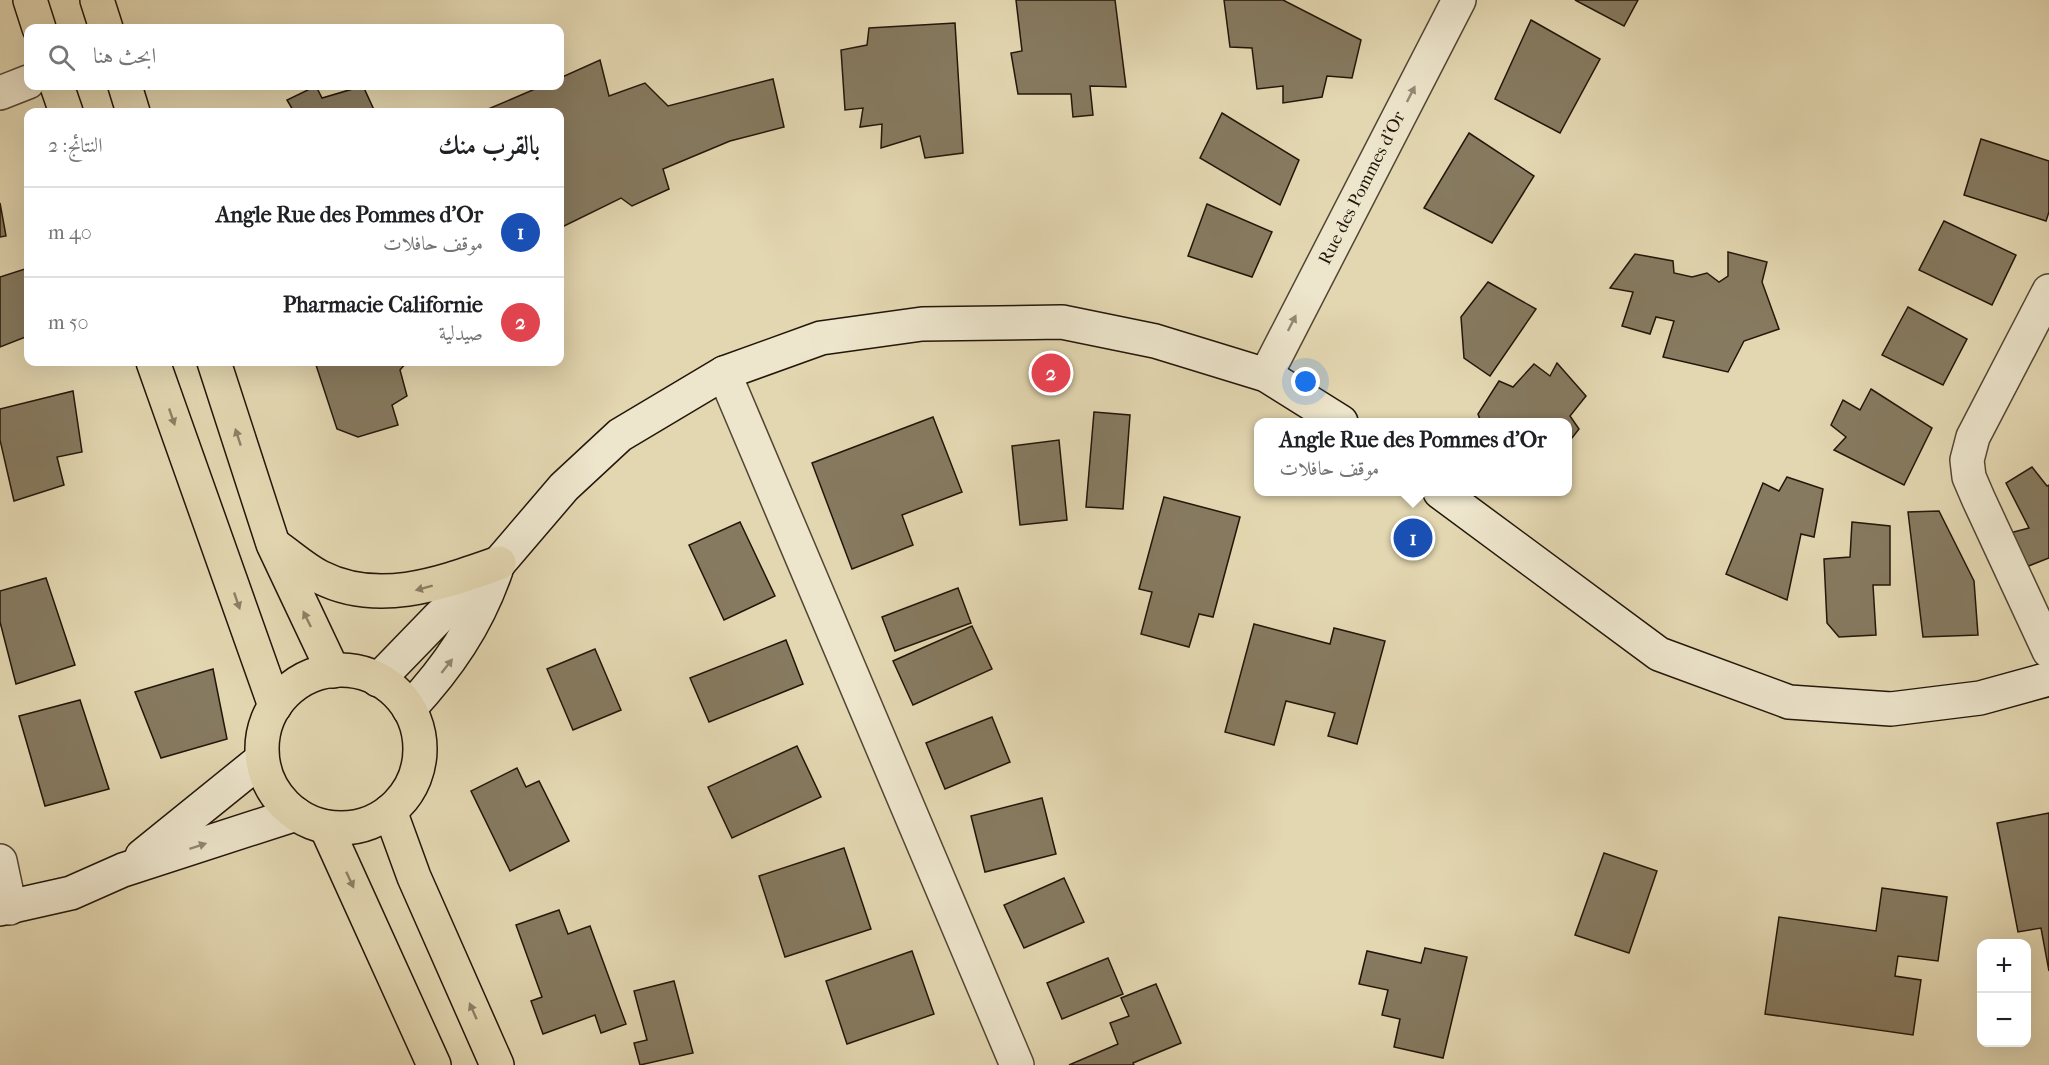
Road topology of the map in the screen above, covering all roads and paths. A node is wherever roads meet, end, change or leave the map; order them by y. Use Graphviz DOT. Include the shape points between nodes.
graph roads {
  1 [pos="30,0"];
  2 [pos="97,0"];
  3 [pos="1459,0"];
  4 [pos="38,24"];
  5 [pos="105,24"];
  6 [pos="24,84"];
  7 [pos="58,90"];
  8 [pos="126,90"];
  9 [pos="0,93"];
  10 [pos="65,108"];
  11 [pos="132,108"];
  12 [pos="2049,291"];
  13 [pos="154,366"];
  14 [pos="215,366"];
  15 [pos="724,373"];
  16 [pos="1266,375"];
  17 [pos="1333,418"];
  18 [pos="1445,496"];
  19 [pos="273,544"];
  20 [pos="499,563"];
  21 [pos="2049,651"];
  22 [pos="333,671"];
  23 [pos="2049,679"];
  24 [pos="378,680"];
  25 [pos="275,706"];
  26 [pos="409,710"];
  27 [pos="262,759"];
  28 [pos="390,811"];
  29 [pos="296,814"];
  30 [pos="326,827"];
  31 [pos="0,861"];
  32 [pos="123,870"];
  33 [pos="5,908"];
  34 [pos="434,1065"];
  35 [pos="497,1065"];
  36 [pos="1017,1065"];
  1 -- 4 [label="main road"];
  2 -- 5 [label="main road"];
  16 -- 3 [label="main road, Rue des Pommes d'Or, one-way"];
  6 -- 9 [label="main road"];
  7 -- 10 [label="main road"];
  8 -- 11 [label="main road"];
  12 -- 21 [label="main road" via="1981,418 1967,460 1978,498"];
  13 -- 25 [label="main road, one-way"];
  19 -- 14 [label="main road, one-way"];
  15 -- 16 [label="main road" via="821,338 922,324 1062,322 1155,341"];
  15 -- 20 [label="main road" via="620,435 564,487"];
  15 -- 36 [label="main road"];
  16 -- 17 [label="main road"];
  18 -- 23 [label="main road" via="1659,654 1790,702 1891,709 1980,698"];
  20 -- 19 [label="main road, one-way" via="413,590 382,590 319,577"];
  22 -- 19 [label="main road, one-way"];
  20 -- 24 [label="main road"];
  26 -- 20 [label="main road, one-way" via="471,630"];
  22 -- 24 [label="main road" via="361,673"];
  22 -- 25 [label="main road" via="305,679 288,690"];
  24 -- 26 [label="main road" via="393,690"];
  25 -- 27 [label="main road" via="264,730"];
  26 -- 28 [label="main road" via="419,737 418,765 409,790"];
  27 -- 29 [label="main road" via="273,790"];
  27 -- 32 [label="main road"];
  28 -- 30 [label="main road" via="354,827"];
  35 -- 28 [label="main road, one-way" via="414,877"];
  29 -- 30 [label="main road"];
  32 -- 29 [label="main road, one-way"];
  30 -- 34 [label="main road, one-way"];
  31 -- 33 [label="main road"];
  32 -- 33 [label="main road" via="71,892"];
}
